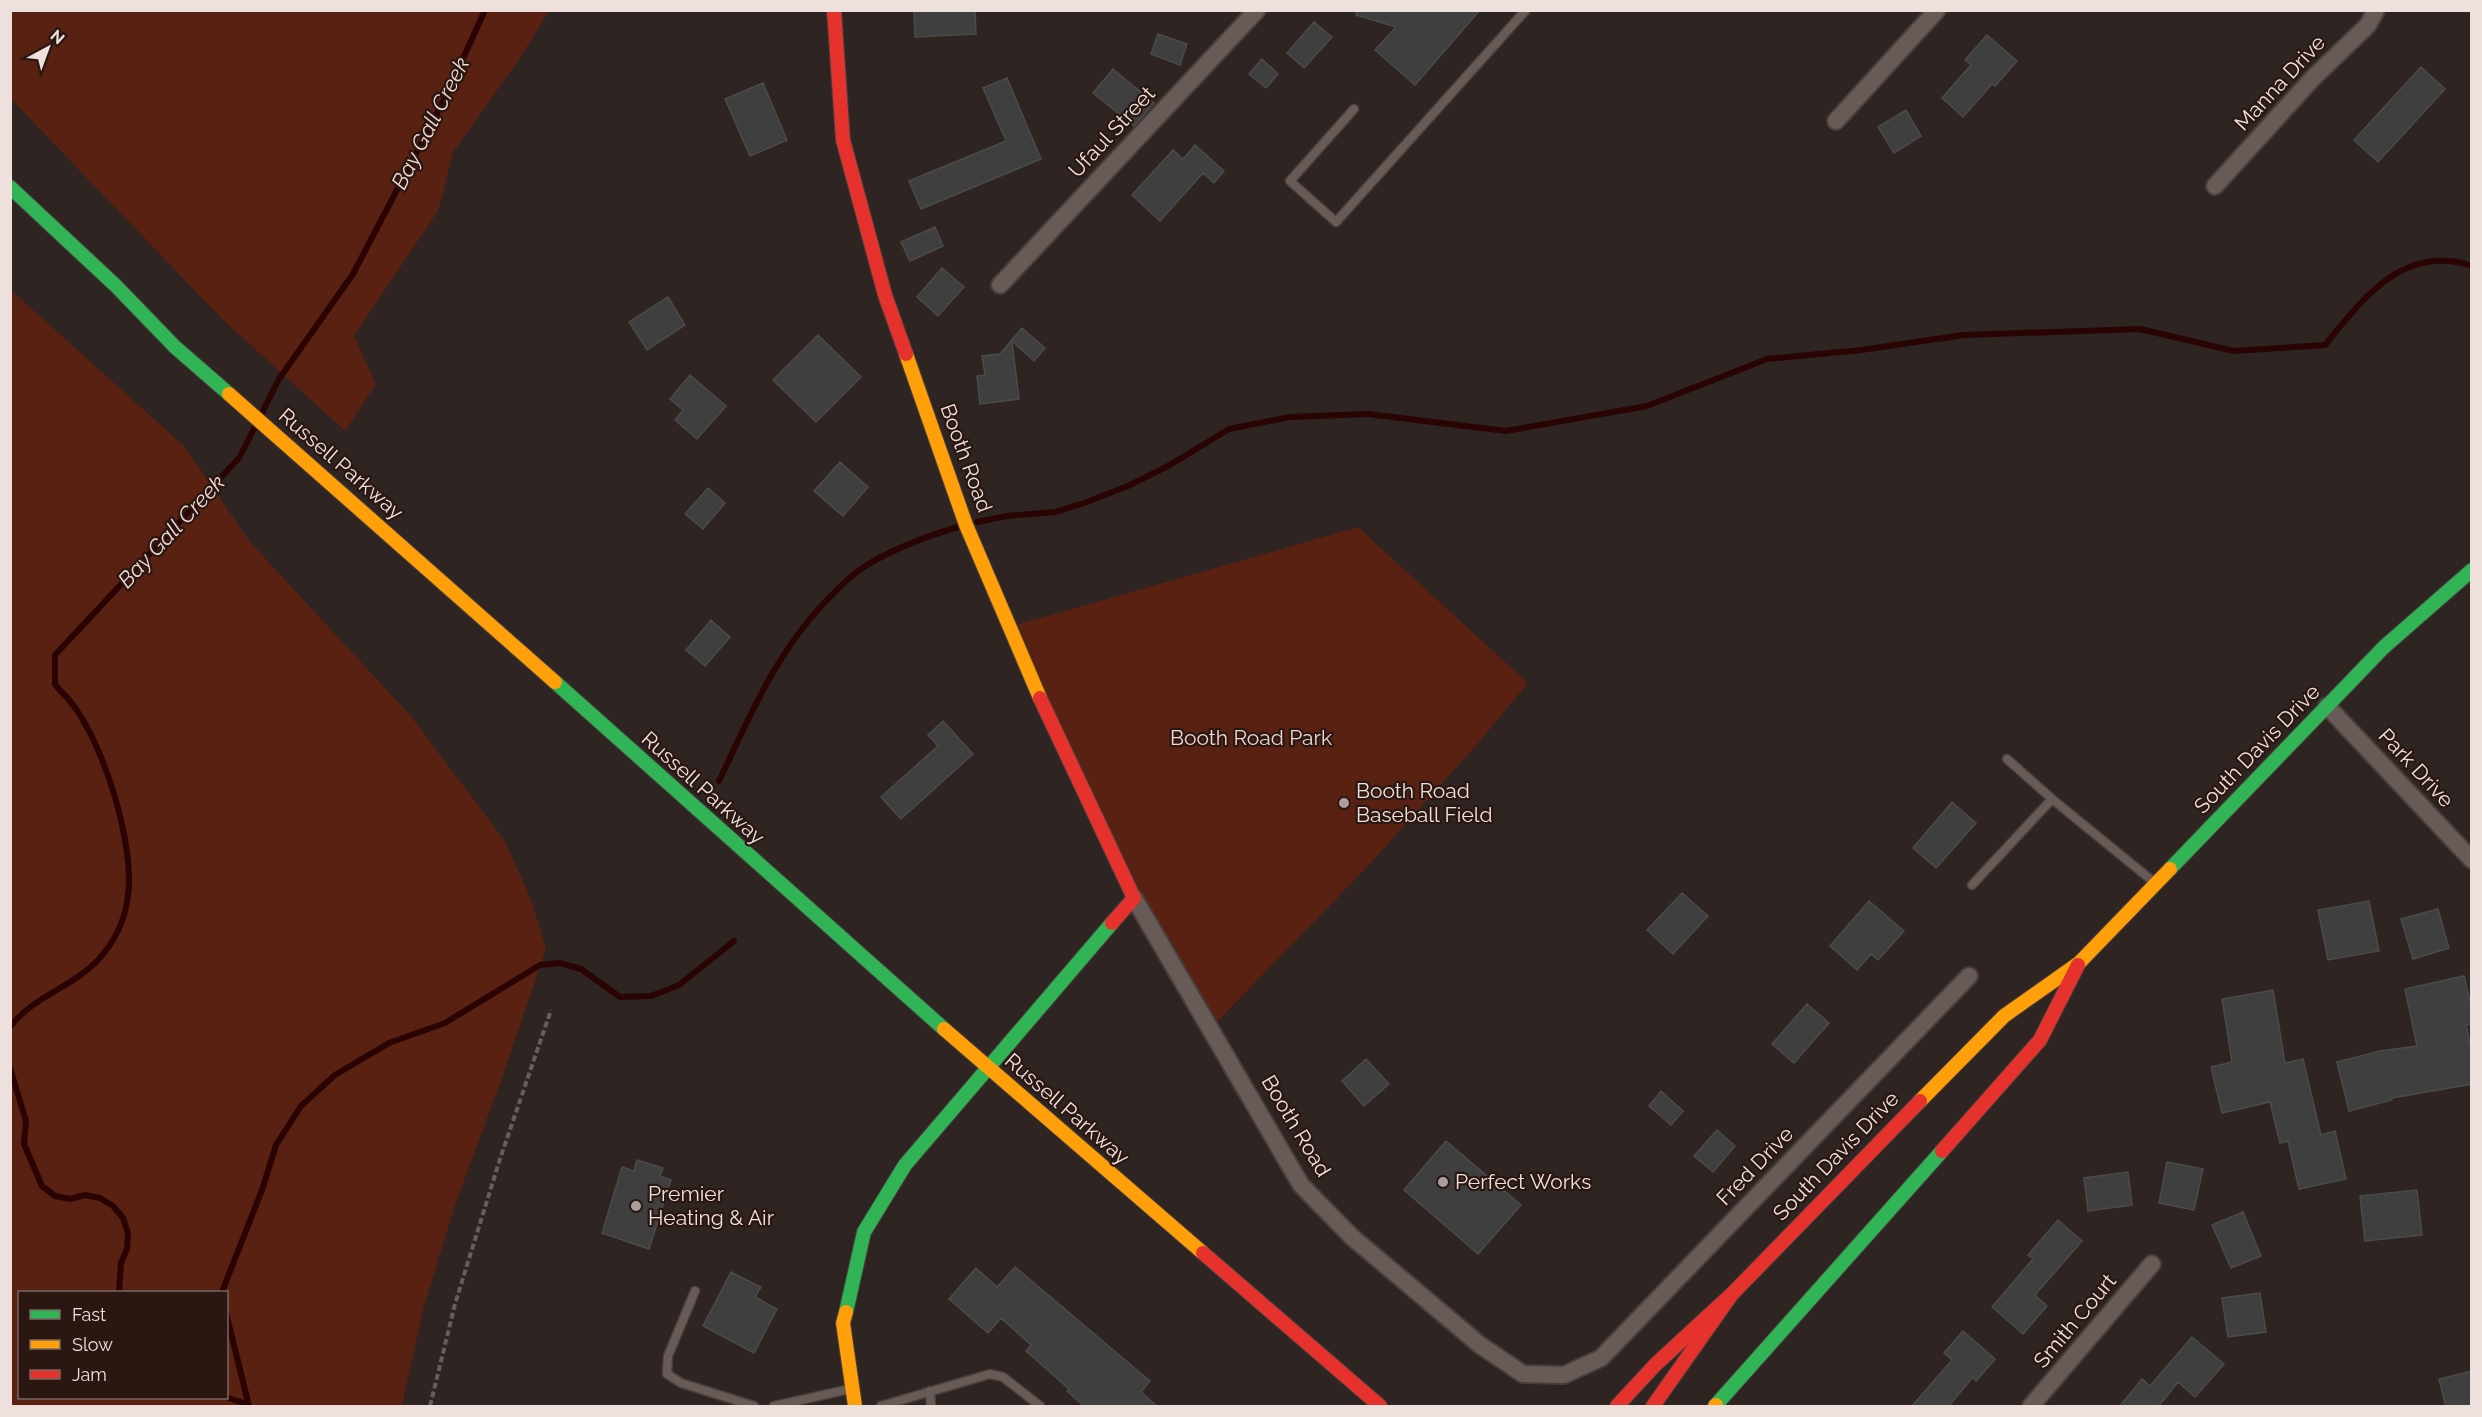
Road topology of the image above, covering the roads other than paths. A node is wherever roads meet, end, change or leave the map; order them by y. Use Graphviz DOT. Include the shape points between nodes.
graph roads {
  1 [pos="834,10"];
  2 [pos="1257,10"];
  3 [pos="1526,10"];
  4 [pos="1937,10"];
  5 [pos="2376,10"];
  6 [pos="1354,109"];
  7 [pos="1836,121"];
  8 [pos="2216,186"];
  9 [pos="10,188"];
  10 [pos="1000,285"];
  11 [pos="2472,570"];
  12 [pos="2327,706"];
  13 [pos="2007,759"];
  14 [pos="2052,800"];
  15 [pos="2472,860"];
  16 [pos="2156,884"];
  17 [pos="1972,885"];
  18 [pos="1134,898"];
  19 [pos="2079,963"];
  20 [pos="1969,976"];
  21 [pos="988,1069"];
  22 [pos="2152,1264"];
  23 [pos="695,1291"];
  24 [pos="1732,1294"];
  25 [pos="1564,1375"];
  26 [pos="851,1389"];
  27 [pos="930,1391"];
  28 [pos="1365,1394"];
  29 [pos="733,1404"];
  30 [pos="1715,1406"];
  31 [pos="754,1407"];
  32 [pos="774,1407"];
  33 [pos="855,1407"];
  34 [pos="881,1407"];
  35 [pos="931,1407"];
  36 [pos="1040,1407"];
  37 [pos="1380,1407"];
  38 [pos="1393,1407"];
  39 [pos="1617,1407"];
  40 [pos="1653,1407"];
  41 [pos="2031,1407"];
  1 -- 18 [label="street, Booth Road" via="843,140 888,306 966,525 1035,687"];
  2 -- 10 [label="street, Ufaul Street"];
  3 -- 6 [label="lane" via="1335,222 1290,182"];
  4 -- 7 [label="street"];
  5 -- 8 [label="street, Manna Drive" via="2368,25 2312,79"];
  9 -- 21 [label="street, Russell Parkway" via="175,347"];
  11 -- 12 [label="street, South Davis Drive" via="2384,646"];
  12 -- 15 [label="street, Park Drive"];
  12 -- 16 [label="street, South Davis Drive"];
  13 -- 14 [label="lane"];
  14 -- 16 [label="lane"];
  14 -- 17 [label="lane"];
  16 -- 19 [label="street, South Davis Drive"];
  18 -- 21 [label="street"];
  18 -- 25 [label="street, Booth Road" via="1301,1185 1352,1236 1480,1345 1523,1374"];
  19 -- 24 [label="street, South Davis Drive" via="2004,1016"];
  19 -- 30 [label="street, South Davis Drive" via="2040,1040"];
  20 -- 25 [label="street, Fred Drive" via="1601,1358"];
  21 -- 26 [label="street" via="905,1165 864,1232 843,1323"];
  21 -- 28 [label="street, Russell Parkway"];
  22 -- 41 [label="street, Smith Court"];
  23 -- 29 [label="lane" via="668,1356 667,1374"];
  24 -- 39 [label="street" via="1656,1364"];
  24 -- 40 [label="street, South Davis Drive"];
  26 -- 32 [label="lane"];
  26 -- 33 [label="street"];
  27 -- 34 [label="lane"];
  27 -- 35 [label="lane"];
  27 -- 36 [label="lane" via="990,1374 1003,1377"];
  28 -- 37 [label="street, Russell Parkway"];
  28 -- 38 [label="street"];
  29 -- 31 [label="lane"];
}
